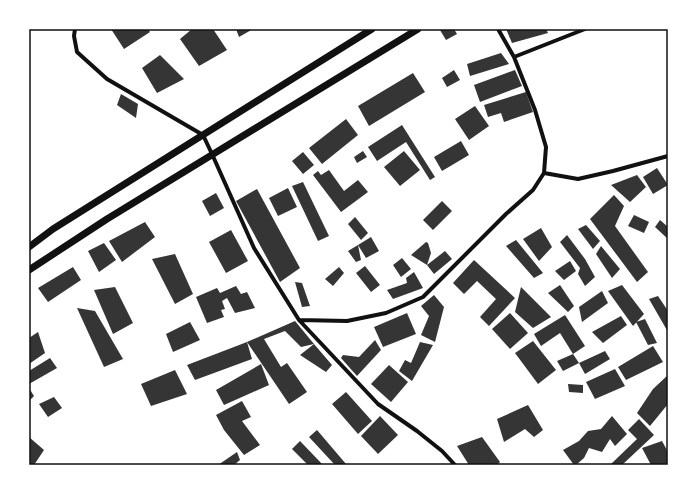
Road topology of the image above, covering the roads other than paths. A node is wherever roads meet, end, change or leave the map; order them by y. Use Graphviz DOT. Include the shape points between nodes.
graph roads {
  1 [pos="75,29"];
  2 [pos="372,29"];
  3 [pos="418,29"];
  4 [pos="498,29"];
  5 [pos="585,29"];
  6 [pos="514,57"];
  7 [pos="202,135"];
  8 [pos="212,154"];
  9 [pos="668,156"];
  10 [pos="544,173"];
  11 [pos="29,247"];
  12 [pos="29,270"];
  13 [pos="299,320"];
  14 [pos="455,465"];
  1 -- 7 [label="street" via="77,52 107,79"];
  2 -- 7 [label="street"];
  3 -- 8 [label="street"];
  4 -- 6 [label="street"];
  5 -- 6 [label="street"];
  6 -- 10 [label="street" via="535,110 546,147"];
  7 -- 8 [label="street"];
  7 -- 11 [label="street" via="53,229"];
  8 -- 12 [label="street"];
  8 -- 13 [label="street" via="254,248"];
  9 -- 10 [label="street" via="578,179"];
  10 -- 13 [label="street" via="533,190 423,297 386,313 347,321"];
  13 -- 14 [label="street" via="378,404 417,431"];
}
